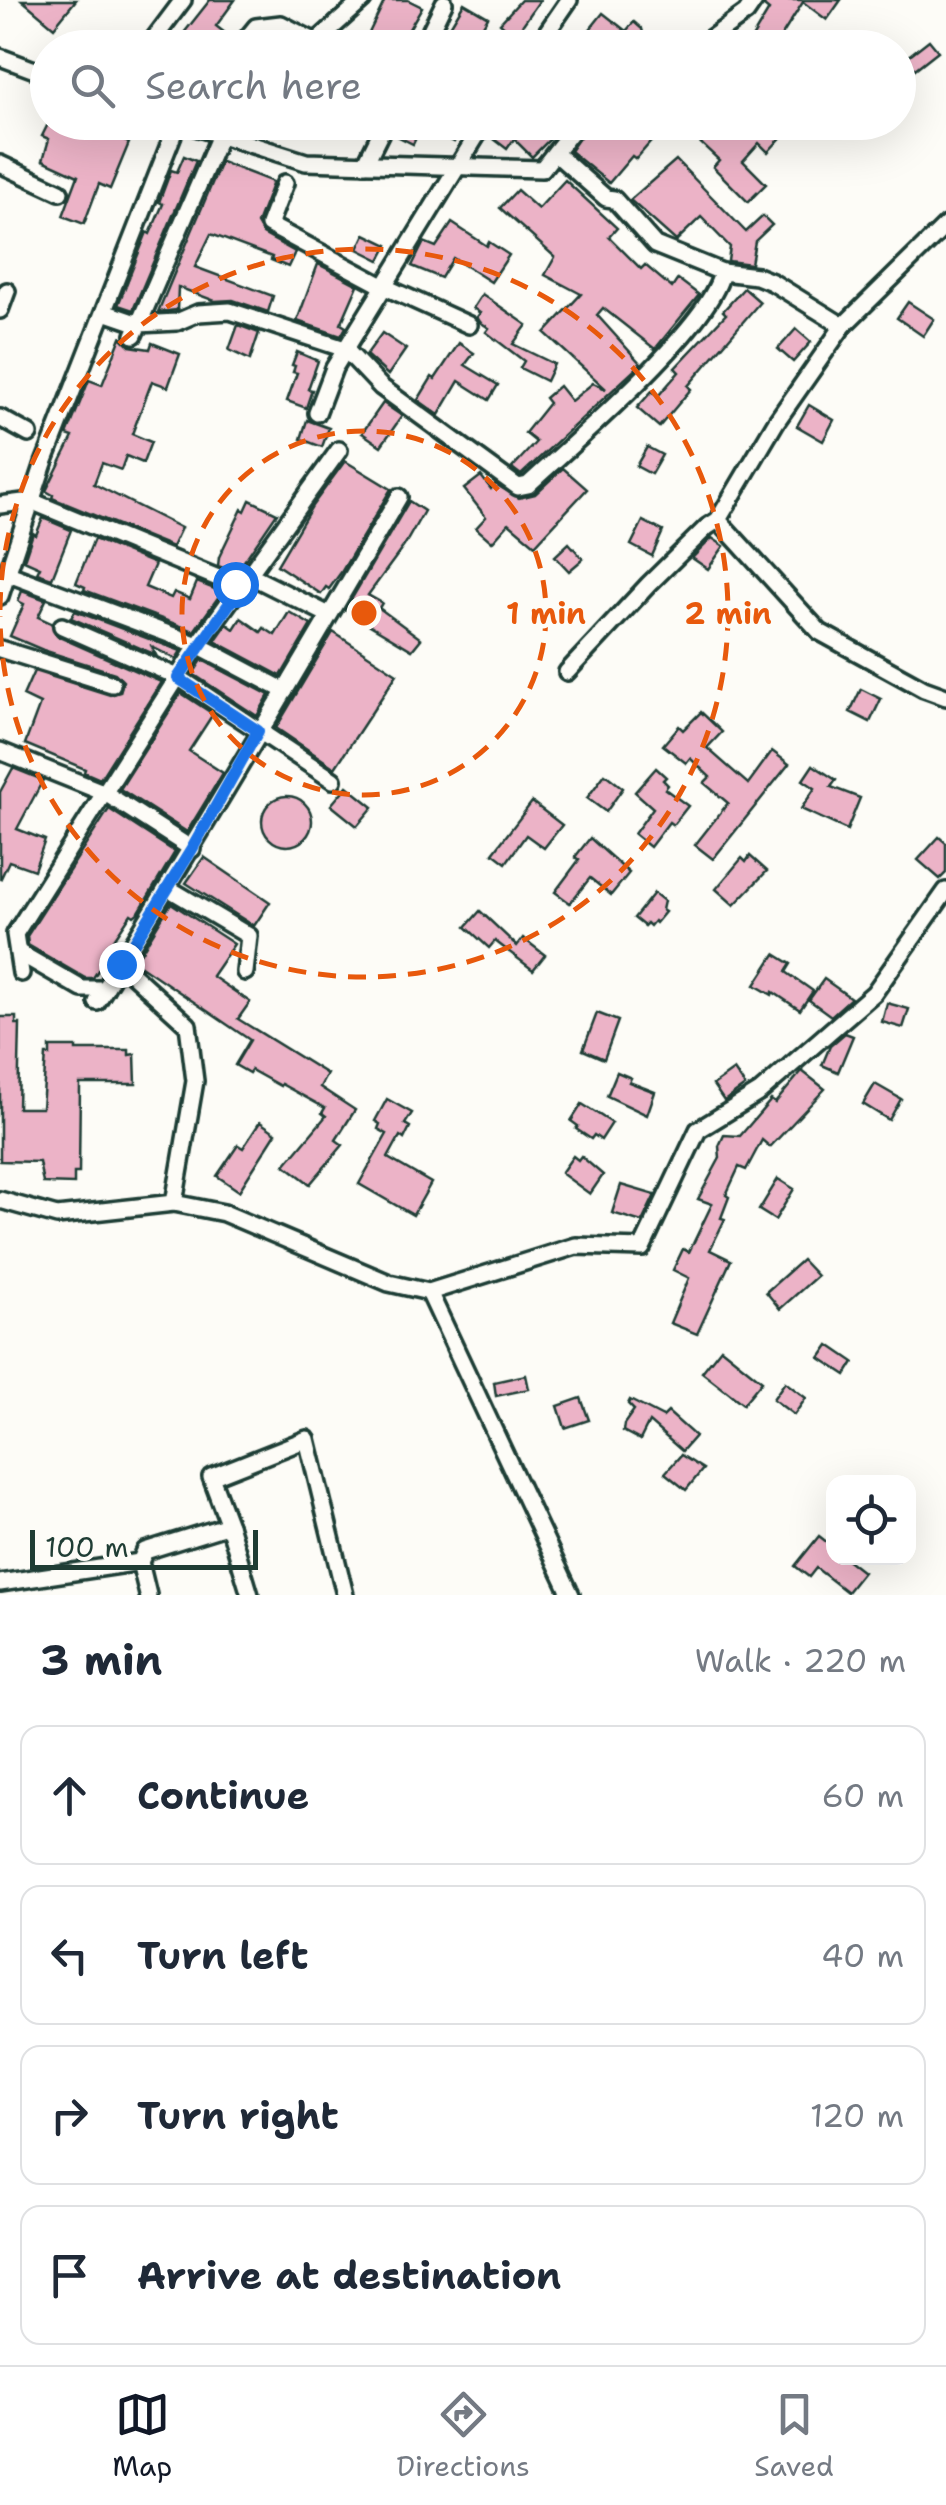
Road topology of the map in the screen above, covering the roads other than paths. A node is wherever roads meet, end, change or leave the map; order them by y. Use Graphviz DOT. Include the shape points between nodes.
graph roads {
  1 [pos="184,0"];
  2 [pos="363,0"];
  3 [pos="569,0"];
  4 [pos="755,0"];
  5 [pos="444,3"];
  6 [pos="161,30"];
  7 [pos="254,30"];
  8 [pos="292,30"];
  9 [pos="329,30"];
  10 [pos="431,30"];
  11 [pos="548,30"];
  12 [pos="723,30"];
  13 [pos="2,64"];
  14 [pos="30,71"];
  15 [pos="172,140"];
  16 [pos="218,140"];
  17 [pos="236,140"];
  18 [pos="377,140"];
  19 [pos="475,140"];
  20 [pos="565,140"];
  21 [pos="555,153"];
  22 [pos="0,164"];
  23 [pos="366,164"];
  24 [pos="459,167"];
  25 [pos="285,183"];
  26 [pos="60,192"];
  27 [pos="946,225"];
  28 [pos="722,272"];
  29 [pos="382,286"];
  30 [pos="7,291"];
  31 [pos="0,310"];
  32 [pos="104,312"];
  33 [pos="469,324"];
  34 [pos="843,326"];
  35 [pos="136,330"];
  36 [pos="345,349"];
  37 [pos="317,413"];
  38 [pos="0,418"];
  39 [pos="29,434"];
  40 [pos="339,450"];
  41 [pos="400,497"];
  42 [pos="31,501"];
  43 [pos="0,505"];
  44 [pos="718,520"];
  45 [pos="6,573"];
  46 [pos="249,575"];
  47 [pos="0,596"];
  48 [pos="329,616"];
  49 [pos="62,626"];
  50 [pos="198,645"];
  51 [pos="0,649"];
  52 [pos="567,672"];
  53 [pos="178,678"];
  54 [pos="112,684"];
  55 [pos="285,691"];
  56 [pos="946,697"];
  57 [pos="258,731"];
  58 [pos="0,751"];
  59 [pos="333,780"];
  60 [pos="105,793"];
  61 [pos="192,849"];
  62 [pos="168,888"];
  63 [pos="946,892"];
  64 [pos="18,952"];
  65 [pos="121,964"];
  66 [pos="245,972"];
  67 [pos="22,973"];
  68 [pos="0,1200"];
  69 [pos="174,1203"];
  70 [pos="429,1292"];
  71 [pos="229,1525"];
  72 [pos="140,1562"];
  73 [pos="0,1583"];
  74 [pos="148,1595"];
  75 [pos="250,1595"];
  76 [pos="346,1595"];
  77 [pos="571,1595"];
  1 -- 6 [label="street"];
  2 -- 9 [label="street"];
  3 -- 11 [label="street"];
  4 -- 12 [label="street"];
  5 -- 10 [label="street"];
  7 -- 8 [label="street" via="280,24"];
  13 -- 14 [label="street"];
  15 -- 32 [label="street"];
  16 -- 35 [label="street"];
  17 -- 23 [label="street" via="306,162"];
  18 -- 23 [label="street"];
  19 -- 24 [label="street"];
  20 -- 21 [label="street"];
  21 -- 24 [label="street" via="542,170"];
  21 -- 28 [label="street" via="614,199 655,245"];
  22 -- 26 [label="street"];
  23 -- 24 [label="street"];
  24 -- 29 [label="street"];
  25 -- 29 [label="street" via="269,224"];
  27 -- 34 [label="street"];
  28 -- 34 [label="street" via="772,282"];
  28 -- 36 [label="street" via="718,290 660,361 528,485 518,487 381,386"];
  29 -- 33 [label="street"];
  29 -- 36 [label="street"];
  30 -- 31 [label="street"];
  32 -- 35 [label="street"];
  32 -- 42 [label="street"];
  34 -- 44 [label="street"];
  35 -- 36 [label="street" via="198,313 230,312"];
  36 -- 37 [label="street"];
  38 -- 39 [label="street"];
  40 -- 46 [label="street"];
  41 -- 48 [label="street"];
  42 -- 43 [label="street"];
  42 -- 45 [label="street"];
  42 -- 46 [label="street" via="235,584"];
  44 -- 52 [label="street"];
  44 -- 56 [label="street" via="820,632"];
  45 -- 47 [label="street"];
  45 -- 50 [label="street"];
  46 -- 48 [label="street"];
  46 -- 50 [label="street"];
  48 -- 55 [label="street"];
  49 -- 53 [label="street"];
  50 -- 53 [label="street"];
  50 -- 55 [label="street"];
  51 -- 54 [label="street"];
  53 -- 57 [label="street"];
  53 -- 60 [label="street"];
  55 -- 57 [label="street"];
  57 -- 59 [label="street"];
  57 -- 61 [label="street"];
  58 -- 60 [label="street"];
  60 -- 61 [label="street"];
  60 -- 64 [label="street" via="16,934"];
  61 -- 62 [label="street"];
  62 -- 65 [label="street"];
  62 -- 66 [label="street" via="249,936"];
  63 -- 70 [label="street" via="874,993 760,1092 698,1130 642,1248 576,1246"];
  64 -- 65 [label="street" via="101,996"];
  64 -- 67 [label="street"];
  65 -- 69 [label="street" via="188,1026 195,1081"];
  68 -- 69 [label="street" via="57,1216"];
  69 -- 70 [label="street" via="224,1213 389,1283"];
  70 -- 77 [label="street"];
  71 -- 72 [label="street" via="145,1551"];
  71 -- 75 [label="street"];
  71 -- 76 [label="street" via="211,1477 307,1438"];
  72 -- 73 [label="street"];
  72 -- 74 [label="street"];
}
